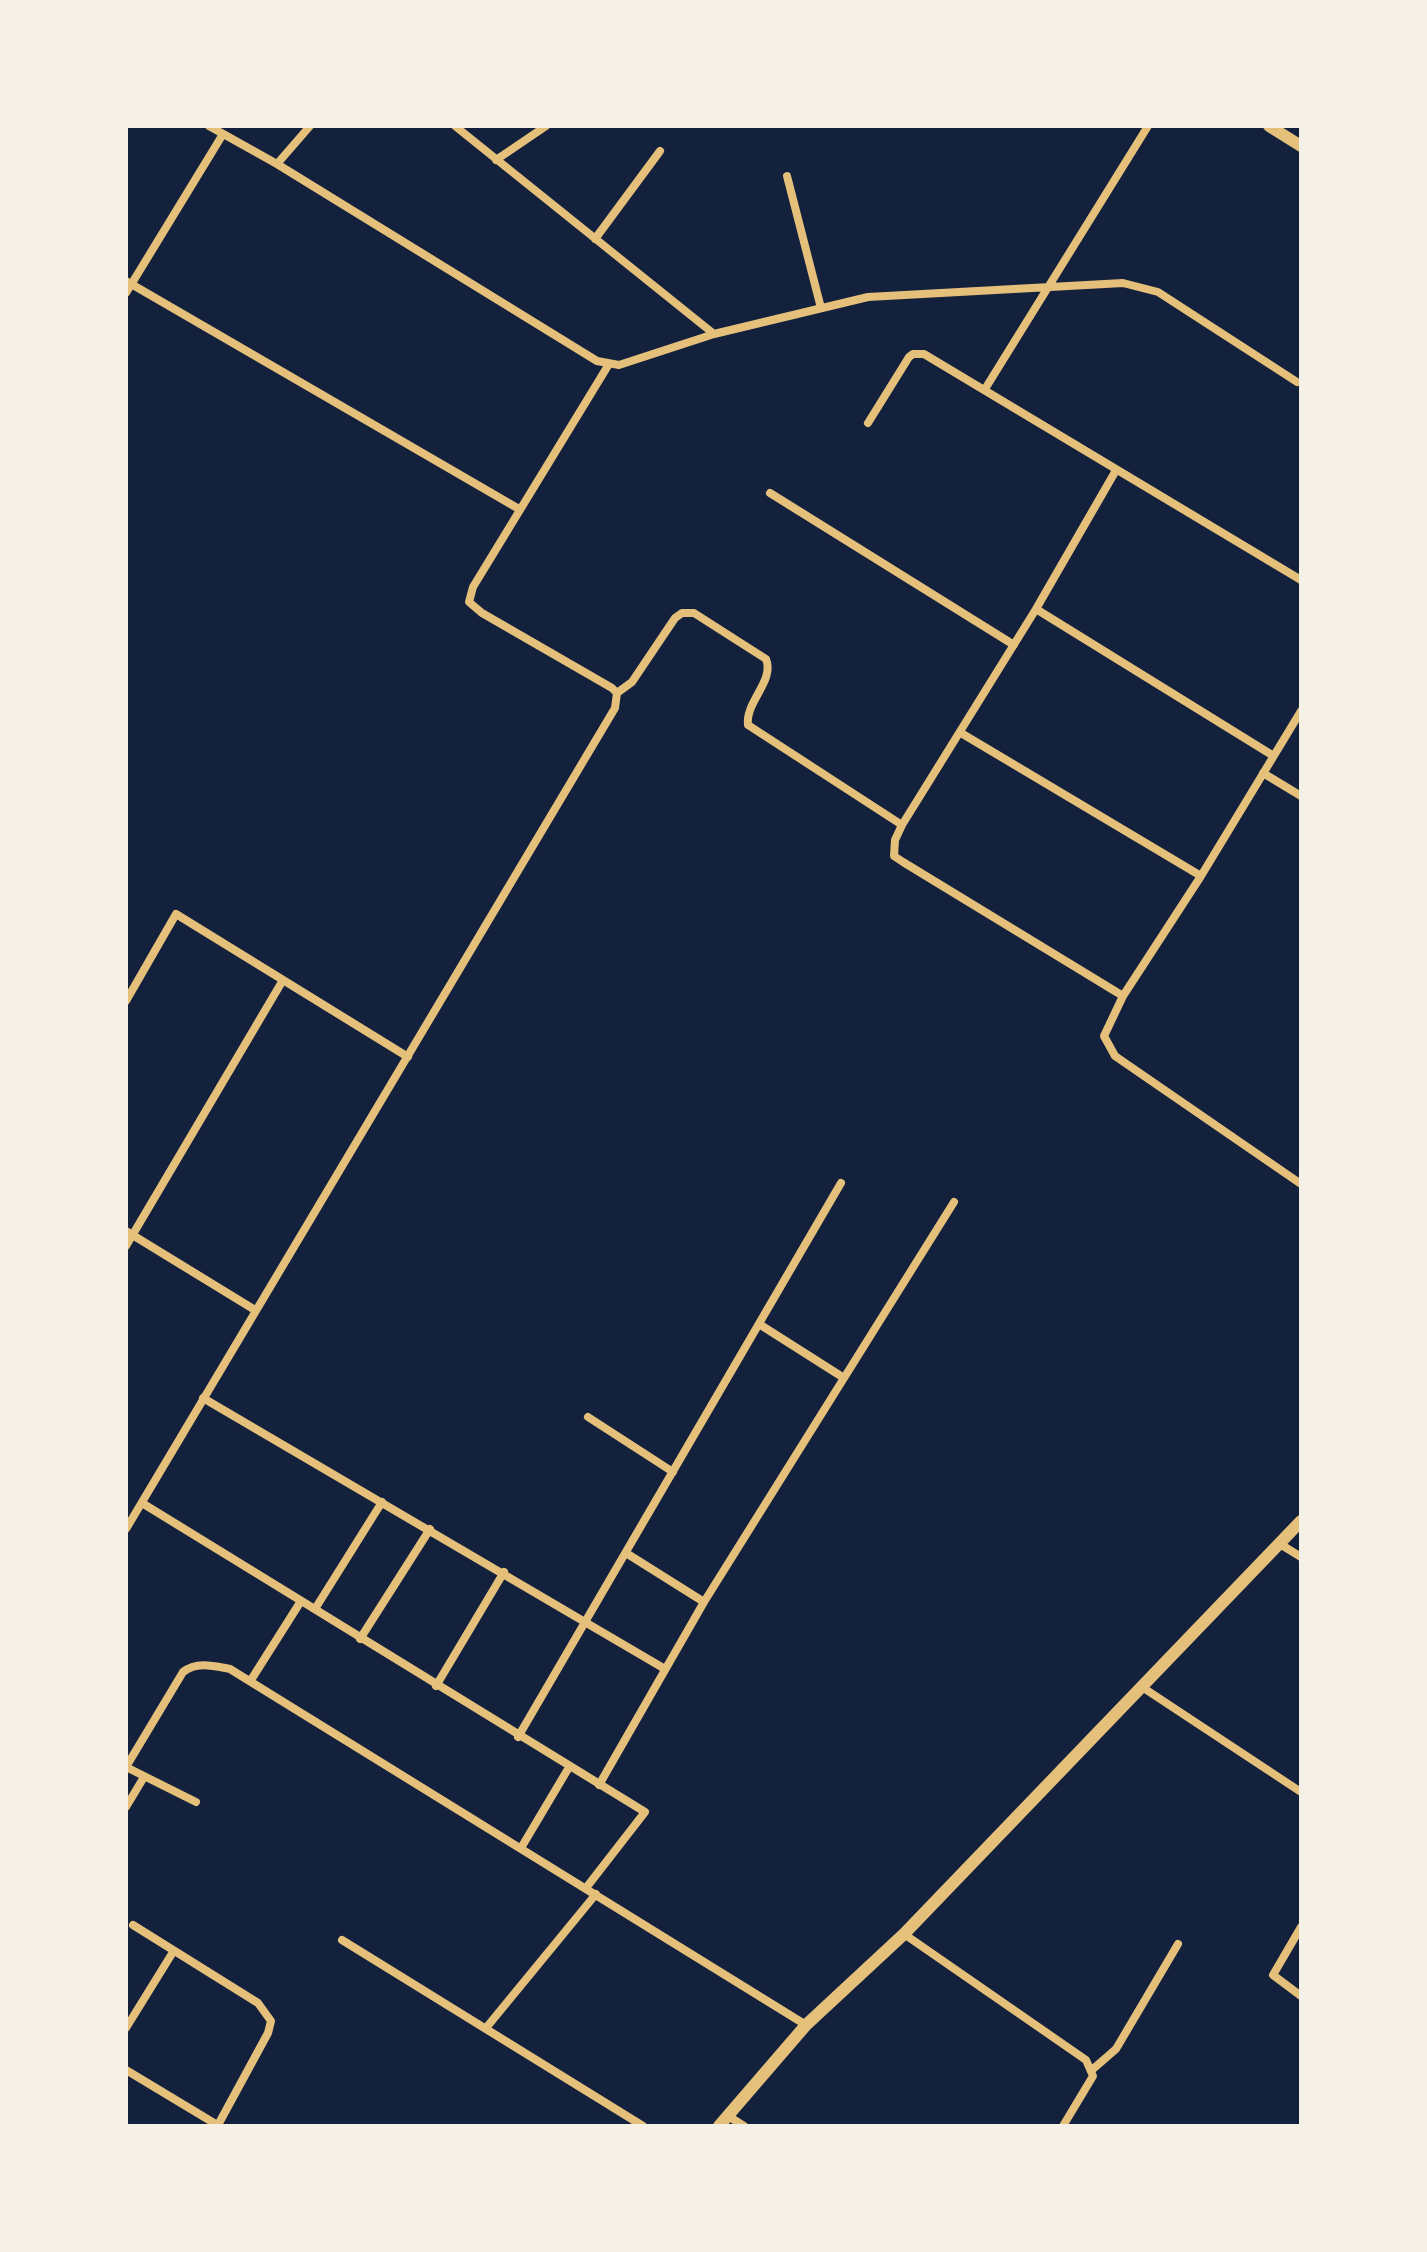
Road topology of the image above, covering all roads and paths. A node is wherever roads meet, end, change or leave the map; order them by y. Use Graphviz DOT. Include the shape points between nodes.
graph roads {
  1 [pos="209,126"];
  2 [pos="310,126"];
  3 [pos="455,126"];
  4 [pos="546,126"];
  5 [pos="1148,126"];
  6 [pos="1269,126"];
  7 [pos="1285,130"];
  8 [pos="223,134"];
  9 [pos="1301,146"];
  10 [pos="660,151"];
  11 [pos="496,160"];
  12 [pos="277,164"];
  13 [pos="787,176"];
  14 [pos="595,239"];
  15 [pos="1051,284"];
  16 [pos="128,286"];
  17 [pos="821,308"];
  18 [pos="714,334"];
  19 [pos="609,364"];
  20 [pos="1297,382"];
  21 [pos="985,389"];
  22 [pos="868,423"];
  23 [pos="1115,472"];
  24 [pos="770,493"];
  25 [pos="519,509"];
  26 [pos="1301,580"];
  27 [pos="1036,609"];
  28 [pos="1014,645"];
  29 [pos="617,693"];
  30 [pos="1301,711"];
  31 [pos="961,733"];
  32 [pos="1272,755"];
  33 [pos="1263,773"];
  34 [pos="1301,796"];
  35 [pos="902,825"];
  36 [pos="1201,876"];
  37 [pos="283,980"];
  38 [pos="1123,996"];
  39 [pos="126,1001"];
  40 [pos="408,1057"];
  41 [pos="841,1183"];
  42 [pos="1301,1184"];
  43 [pos="954,1202"];
  44 [pos="129,1233"];
  45 [pos="126,1246"];
  46 [pos="255,1310"];
  47 [pos="759,1324"];
  48 [pos="844,1378"];
  49 [pos="203,1398"];
  50 [pos="588,1417"];
  51 [pos="673,1472"];
  52 [pos="382,1502"];
  53 [pos="142,1503"];
  54 [pos="1301,1521"];
  55 [pos="127,1524"];
  56 [pos="430,1529"];
  57 [pos="1280,1544"];
  58 [pos="626,1553"];
  59 [pos="1301,1557"];
  60 [pos="504,1572"];
  61 [pos="301,1601"];
  62 [pos="704,1602"];
  63 [pos="315,1609"];
  64 [pos="586,1621"];
  65 [pos="360,1639"];
  66 [pos="665,1669"];
  67 [pos="251,1680"];
  68 [pos="436,1686"];
  69 [pos="1142,1687"];
  70 [pos="518,1737"];
  71 [pos="126,1767"];
  72 [pos="568,1769"];
  73 [pos="144,1777"];
  74 [pos="599,1785"];
  75 [pos="1301,1792"];
  76 [pos="196,1802"];
  77 [pos="126,1807"];
  78 [pos="521,1848"];
  79 [pos="586,1888"];
  80 [pos="596,1894"];
  81 [pos="133,1925"];
  82 [pos="1301,1927"];
  83 [pos="904,1934"];
  84 [pos="342,1940"];
  85 [pos="1178,1944"];
  86 [pos="173,1952"];
  87 [pos="1301,1996"];
  88 [pos="806,2025"];
  89 [pos="126,2028"];
  90 [pos="486,2028"];
  91 [pos="1093,2069"];
  92 [pos="126,2070"];
  93 [pos="724,2121"];
  94 [pos="218,2126"];
  95 [pos="643,2126"];
  96 [pos="744,2126"];
  97 [pos="1063,2126"];
  1 -- 8 [label="street"];
  2 -- 12 [label="street"];
  3 -- 11 [label="street"];
  4 -- 11 [label="street"];
  5 -- 15 [label="street"];
  6 -- 7 [label="street"];
  7 -- 9 [label="street"];
  8 -- 12 [label="street"];
  8 -- 16 [label="street"];
  10 -- 14 [label="street"];
  11 -- 14 [label="street"];
  12 -- 19 [label="street"];
  13 -- 17 [label="street"];
  14 -- 18 [label="street"];
  15 -- 17 [label="street" via="898,293"];
  15 -- 20 [label="street" via="1123,283 1158,292"];
  15 -- 21 [label="street"];
  16 -- 25 [label="street"];
  17 -- 18 [label="street"];
  18 -- 19 [label="street"];
  19 -- 25 [label="street"];
  21 -- 22 [label="street" via="924,354 913,354"];
  21 -- 23 [label="street"];
  23 -- 26 [label="street"];
  23 -- 27 [label="street"];
  24 -- 28 [label="street"];
  25 -- 29 [label="street" via="469,602"];
  27 -- 28 [label="street"];
  27 -- 32 [label="street"];
  28 -- 31 [label="street"];
  29 -- 35 [label="street" via="632,682 675,618 694,613 766,659 768,672 748,711 748,725"];
  29 -- 40 [label="street" via="615,708 581,771"];
  30 -- 32 [label="street"];
  31 -- 35 [label="street"];
  31 -- 36 [label="street"];
  32 -- 33 [label="street"];
  33 -- 34 [label="street"];
  33 -- 36 [label="street"];
  35 -- 38 [label="street" via="894,856"];
  36 -- 38 [label="street"];
  37 -- 39 [label="street" via="176,914"];
  37 -- 40 [label="street"];
  37 -- 44 [label="street"];
  38 -- 42 [label="street" via="1105,1029 1109,1050"];
  40 -- 46 [label="street"];
  41 -- 47 [label="street"];
  43 -- 48 [label="street"];
  44 -- 45 [label="street"];
  44 -- 46 [label="street"];
  46 -- 49 [label="street"];
  47 -- 48 [label="street"];
  47 -- 51 [label="street"];
  48 -- 62 [label="street"];
  49 -- 52 [label="street"];
  49 -- 53 [label="street"];
  50 -- 51 [label="street"];
  51 -- 58 [label="street"];
  52 -- 56 [label="street"];
  52 -- 63 [label="street"];
  53 -- 55 [label="street"];
  53 -- 61 [label="street"];
  54 -- 57 [label="street"];
  56 -- 60 [label="street"];
  56 -- 65 [label="street"];
  57 -- 59 [label="street"];
  57 -- 69 [label="street"];
  58 -- 62 [label="street"];
  58 -- 64 [label="street"];
  60 -- 64 [label="street"];
  60 -- 68 [label="street"];
  61 -- 63 [label="street"];
  61 -- 67 [label="street"];
  62 -- 66 [label="street"];
  63 -- 65 [label="street"];
  64 -- 66 [label="street"];
  64 -- 70 [label="street"];
  65 -- 68 [label="street"];
  66 -- 74 [label="street"];
  67 -- 71 [label="street" via="230,1669 190,1667 175,1682"];
  67 -- 78 [label="street"];
  68 -- 70 [label="street"];
  69 -- 75 [label="street"];
  69 -- 83 [label="street"];
  70 -- 72 [label="street"];
  71 -- 73 [label="street"];
  72 -- 74 [label="street"];
  72 -- 78 [label="street"];
  73 -- 76 [label="street"];
  73 -- 77 [label="street"];
  74 -- 79 [label="street" via="645,1812"];
  78 -- 79 [label="street"];
  79 -- 80 [label="street"];
  80 -- 88 [label="street"];
  80 -- 90 [label="street"];
  81 -- 86 [label="street"];
  82 -- 87 [label="street" via="1273,1975"];
  83 -- 88 [label="street"];
  83 -- 91 [label="street" via="1078,2053"];
  84 -- 90 [label="street"];
  85 -- 91 [label="street" via="1116,2049"];
  86 -- 89 [label="street"];
  86 -- 94 [label="street" via="258,2003 271,2021"];
  88 -- 93 [label="street"];
  90 -- 95 [label="street"];
  91 -- 97 [label="street"];
  92 -- 94 [label="street"];
  93 -- 96 [label="street"];
}
